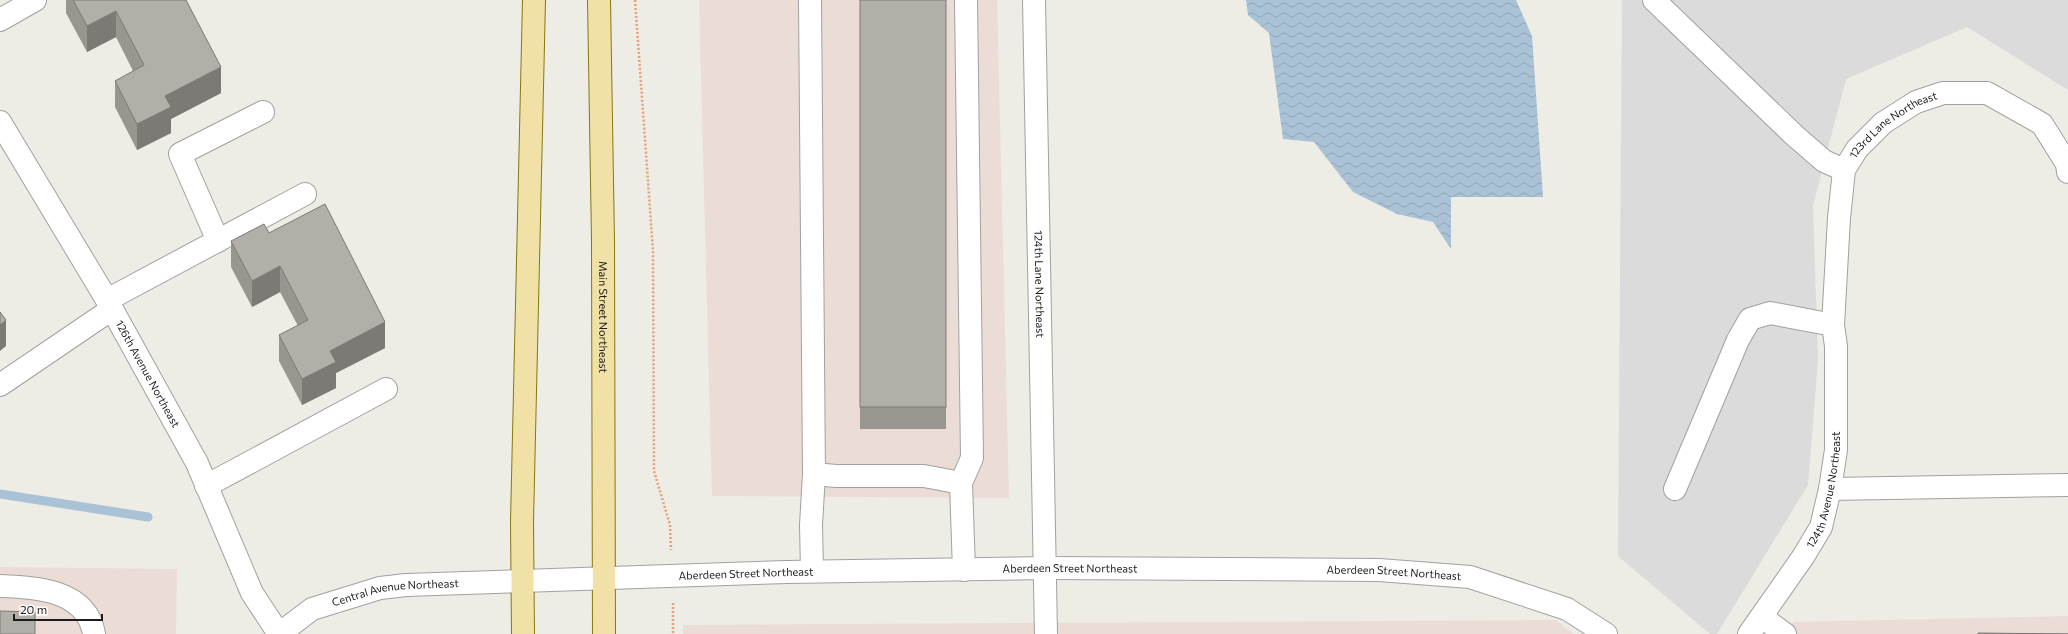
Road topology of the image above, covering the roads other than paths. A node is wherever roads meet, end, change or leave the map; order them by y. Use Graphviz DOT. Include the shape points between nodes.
graph roads {
  1 [pos="35,0"];
  2 [pos="534,0"];
  3 [pos="599,0"];
  4 [pos="810,0"];
  5 [pos="966,0"];
  6 [pos="1034,0"];
  7 [pos="1654,0"];
  8 [pos="0,20"];
  9 [pos="263,112"];
  10 [pos="0,122"];
  11 [pos="2068,167"];
  12 [pos="1844,170"];
  13 [pos="306,194"];
  14 [pos="218,241"];
  15 [pos="110,304"];
  16 [pos="1833,325"];
  17 [pos="0,385"];
  18 [pos="386,389"];
  19 [pos="814,474"];
  20 [pos="961,483"];
  21 [pos="2068,485"];
  22 [pos="206,486"];
  23 [pos="1675,489"];
  24 [pos="1830,489"];
  25 [pos="1044,568"];
  26 [pos="964,570"];
  27 [pos="812,572"];
  28 [pos="604,578"];
  29 [pos="522,581"];
  30 [pos="0,586"];
  31 [pos="1755,625"];
  32 [pos="94,634"];
  33 [pos="279,634"];
  34 [pos="523,634"];
  35 [pos="604,634"];
  36 [pos="1046,634"];
  37 [pos="1606,634"];
  38 [pos="1785,634"];
  1 -- 8 [label="street"];
  2 -- 29 [label="main road"];
  3 -- 28 [label="main road, Main Street Northeast"];
  4 -- 19 [label="street"];
  5 -- 20 [label="street" via="972,458"];
  6 -- 25 [label="street, 124th Lane Northeast"];
  7 -- 12 [label="street" via="1824,162"];
  9 -- 14 [label="street" via="180,154"];
  10 -- 15 [label="street, 126th Avenue Northeast"];
  11 -- 12 [label="street, 123rd Lane Northeast" via="2042,124 1987,93 1943,93 1916,102 1883,123 1857,149"];
  12 -- 16 [label="street, 123rd Lane Northeast"];
  13 -- 14 [label="street"];
  14 -- 15 [label="street"];
  15 -- 17 [label="street"];
  15 -- 22 [label="street, 126th Avenue Northeast" via="197,463"];
  16 -- 23 [label="street" via="1770,313 1750,319 1738,340"];
  16 -- 24 [label="street, 124th Avenue Northeast" via="1836,346 1836,450"];
  18 -- 22 [label="street"];
  19 -- 20 [label="street" via="924,476"];
  19 -- 27 [label="street"];
  20 -- 26 [label="street"];
  21 -- 24 [label="street"];
  22 -- 33 [label="street, 126th Avenue Northeast" via="252,593"];
  24 -- 31 [label="street, 124th Avenue Northeast" via="1821,527"];
  25 -- 26 [label="street, Aberdeen Street Northeast"];
  25 -- 36 [label="street, 124th Lane Northeast"];
  25 -- 37 [label="street, Aberdeen Street Northeast" via="1379,570 1470,577 1567,609"];
  26 -- 27 [label="street, Aberdeen Street Northeast"];
  27 -- 28 [label="street, Aberdeen Street Northeast"];
  28 -- 29 [label="street, Aberdeen Street Northeast"];
  28 -- 35 [label="main road, Main Street Northeast"];
  29 -- 33 [label="street, Central Avenue Northeast" via="380,588 312,609"];
  29 -- 34 [label="main road"];
  30 -- 32 [label="street" via="55,592 72,600 89,617"];
  31 -- 38 [label="street"];
}
